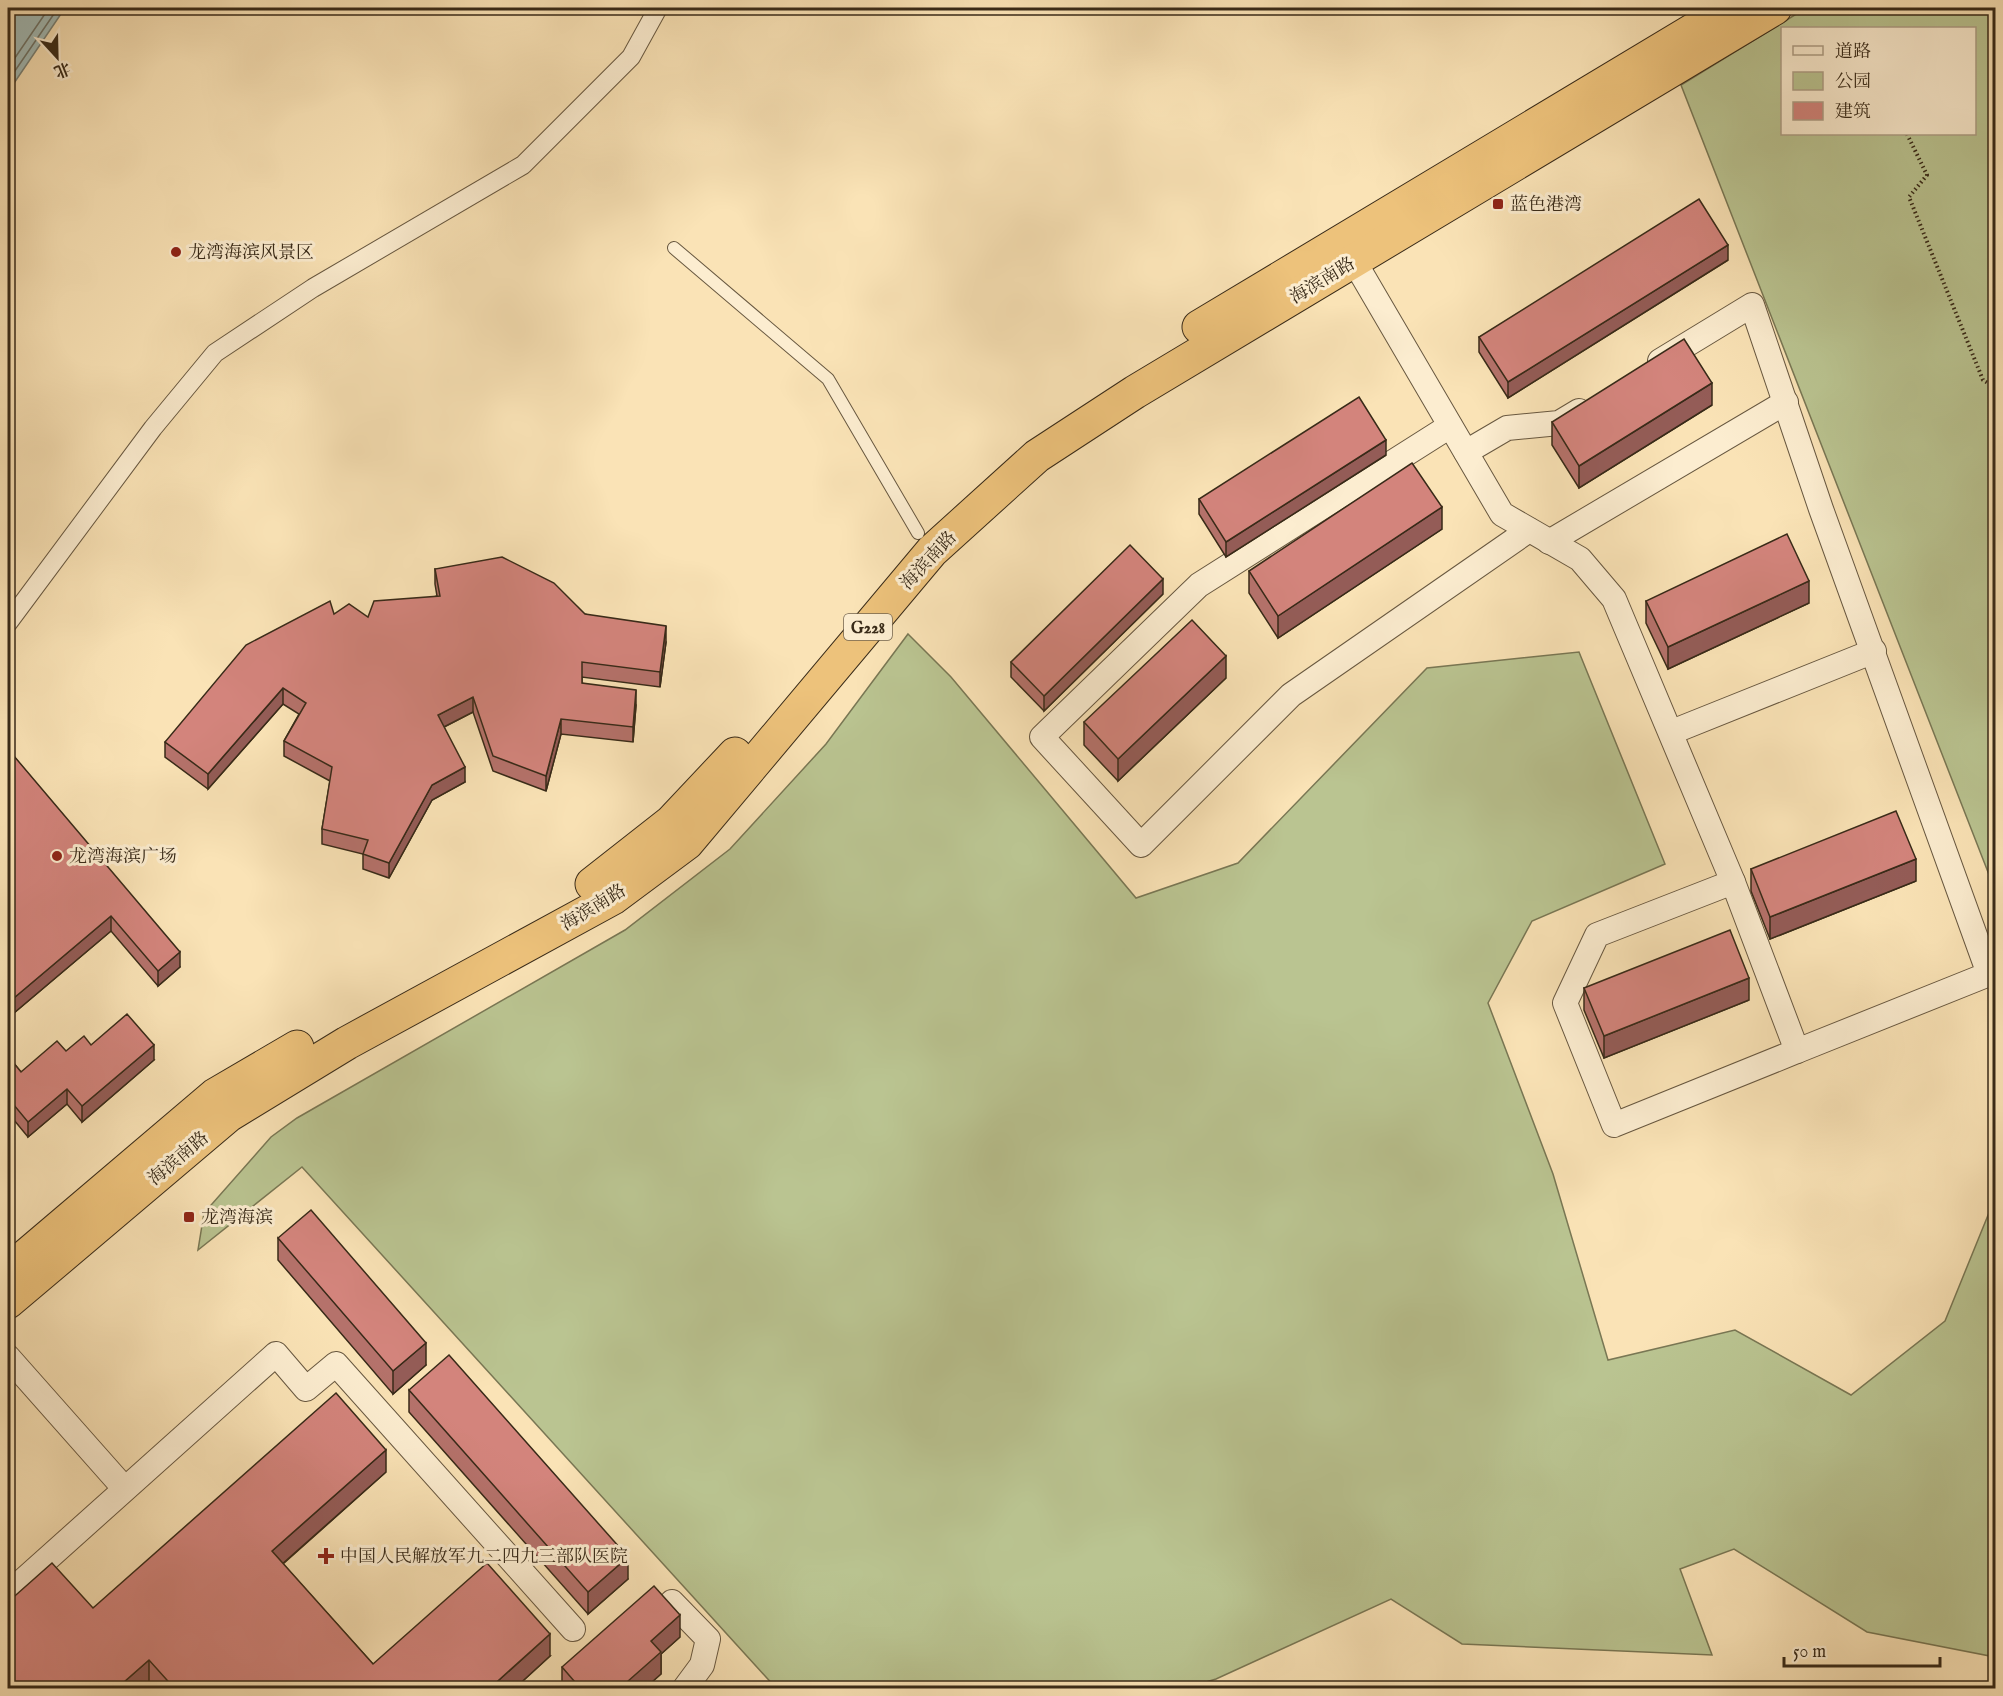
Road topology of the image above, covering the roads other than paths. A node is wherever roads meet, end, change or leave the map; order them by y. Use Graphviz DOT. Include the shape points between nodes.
graph roads {
  1 [pos="658,8"];
  2 [pos="1730,8"];
  3 [pos="1775,8"];
  4 [pos="674,248"];
  5 [pos="1354,261"];
  6 [pos="1640,373"];
  7 [pos="1600,398"];
  8 [pos="1786,402"];
  9 [pos="1450,426"];
  10 [pos="1466,452"];
  11 [pos="918,533"];
  12 [pos="1539,536"];
  13 [pos="8,623"];
  14 [pos="1874,651"];
  15 [pos="1672,732"];
  16 [pos="1733,882"];
  17 [pos="1797,1051"];
  18 [pos="8,1271"];
  19 [pos="8,1302"];
  20 [pos="8,1357"];
  21 [pos="124,1488"];
  22 [pos="8,1594"];
  23 [pos="672,1602"];
  24 [pos="573,1629"];
  25 [pos="685,1689"];
  1 -- 13 [label="street" via="631,57 523,165 313,288 215,353 153,428"];
  2 -- 11 [label="highway, 海滨南路 / G228" via="1122,373 1022,443"];
  3 -- 5 [label="highway, 海滨南路 / G228"];
  4 -- 11 [label="lane" via="828,379"];
  5 -- 9 [label="street"];
  5 -- 19 [label="highway, 海滨南路 / G228" via="1135,392 1037,456 932,550 687,843 612,898 347,1043 229,1115"];
  6 -- 8 [label="street" via="1752,305"];
  7 -- 10 [label="street" via="1559,423 1507,428"];
  8 -- 12 [label="street"];
  8 -- 14 [label="street"];
  9 -- 10 [label="street"];
  9 -- 12 [label="street" via="1199,585 1042,737 1141,845 1291,695"];
  10 -- 12 [label="street" via="1502,514"];
  11 -- 18 [label="highway, 海滨南路 / G228" via="737,752 670,822 602,879 434,974 336,1024 215,1095"];
  12 -- 15 [label="street" via="1580,559 1614,599"];
  14 -- 15 [label="street"];
  14 -- 17 [label="street" via="1989,974"];
  15 -- 16 [label="street"];
  16 -- 17 [label="street"];
  16 -- 17 [label="street" via="1597,935 1565,1003 1614,1125"];
  20 -- 21 [label="street"];
  21 -- 22 [label="street"];
  21 -- 24 [label="street" via="276,1354 306,1389 336,1364"];
  23 -- 25 [label="street" via="708,1640 702,1665"];
}
